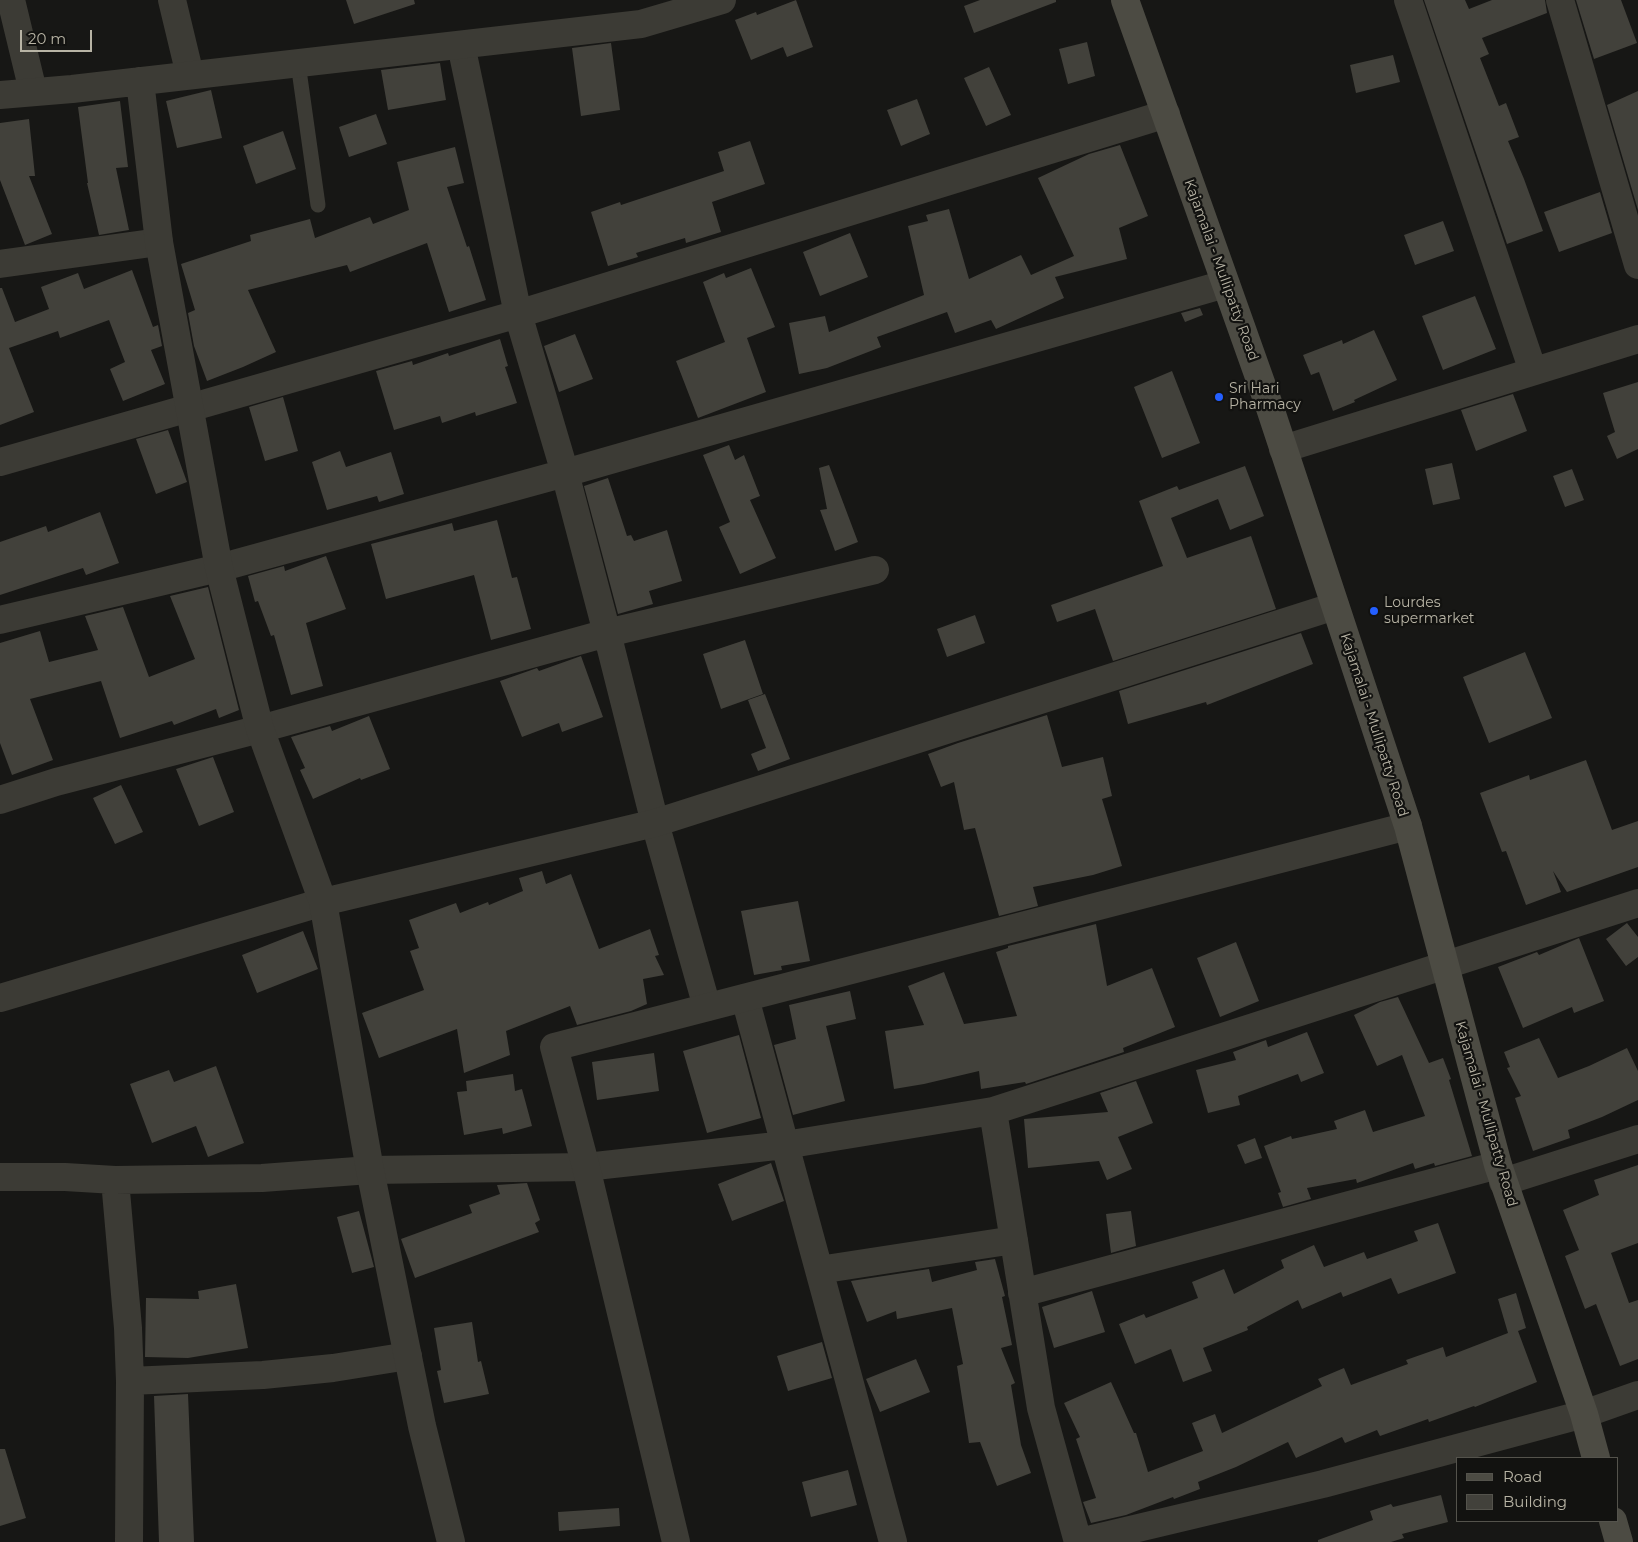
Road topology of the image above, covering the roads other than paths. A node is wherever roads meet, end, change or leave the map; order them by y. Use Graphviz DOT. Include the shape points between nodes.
graph roads {
  1 [pos="11,0"];
  2 [pos="172,0"];
  3 [pos="1125,0"];
  4 [pos="1408,0"];
  5 [pos="1560,0"];
  6 [pos="712,1"];
  7 [pos="461,45"];
  8 [pos="298,63"];
  9 [pos="190,76"];
  10 [pos="140,82"];
  11 [pos="33,91"];
  12 [pos="0,95"];
  13 [pos="1166,114"];
  14 [pos="318,205"];
  15 [pos="158,242"];
  16 [pos="0,264"];
  17 [pos="1638,265"];
  18 [pos="1226,284"];
  19 [pos="518,314"];
  20 [pos="1638,339"];
  21 [pos="1533,371"];
  22 [pos="190,408"];
  23 [pos="1283,449"];
  24 [pos="0,462"];
  25 [pos="564,473"];
  26 [pos="219,568"];
  27 [pos="875,570"];
  28 [pos="1335,606"];
  29 [pos="0,620"];
  30 [pos="607,634"];
  31 [pos="260,729"];
  32 [pos="0,800"];
  33 [pos="655,823"];
  34 [pos="1408,826"];
  35 [pos="323,902"];
  36 [pos="1638,903"];
  37 [pos="1445,966"];
  38 [pos="0,998"];
  39 [pos="745,998"];
  40 [pos="707,1007"];
  41 [pos="993,1111"];
  42 [pos="1638,1139"];
  43 [pos="785,1145"];
  44 [pos="586,1167"];
  45 [pos="370,1170"];
  46 [pos="1500,1173"];
  47 [pos="0,1177"];
  48 [pos="115,1180"];
  49 [pos="1014,1240"];
  50 [pos="819,1270"];
  51 [pos="1022,1294"];
  52 [pos="408,1356"];
  53 [pos="130,1381"];
  54 [pos="1638,1395"];
  55 [pos="1584,1414"];
  56 [pos="1596,1457"];
  57 [pos="1613,1522"];
  58 [pos="129,1542"];
  59 [pos="451,1542"];
  60 [pos="676,1542"];
  61 [pos="893,1542"];
  62 [pos="1079,1542"];
  63 [pos="1619,1542"];
  1 -- 11 [label="street"];
  2 -- 9 [label="street"];
  3 -- 13 [label="main road, Kajamalai - Mullipatty Road"];
  4 -- 21 [label="street"];
  5 -- 17 [label="street"];
  6 -- 7 [label="street" via="641,24"];
  7 -- 8 [label="street"];
  7 -- 19 [label="street"];
  8 -- 9 [label="street"];
  8 -- 14 [label="lane"];
  9 -- 10 [label="street"];
  10 -- 11 [label="street"];
  10 -- 15 [label="street"];
  11 -- 12 [label="street"];
  13 -- 18 [label="main road, Kajamalai - Mullipatty Road"];
  13 -- 19 [label="street"];
  15 -- 16 [label="street"];
  15 -- 22 [label="street"];
  18 -- 23 [label="main road, Kajamalai - Mullipatty Road"];
  18 -- 25 [label="street"];
  19 -- 22 [label="street"];
  19 -- 25 [label="street"];
  20 -- 21 [label="street"];
  21 -- 23 [label="street"];
  22 -- 24 [label="street"];
  22 -- 26 [label="street"];
  23 -- 28 [label="main road, Kajamalai - Mullipatty Road"];
  25 -- 26 [label="street"];
  25 -- 30 [label="street"];
  26 -- 29 [label="street"];
  26 -- 31 [label="street"];
  27 -- 30 [label="street"];
  28 -- 33 [label="street"];
  28 -- 34 [label="main road, Kajamalai - Mullipatty Road"];
  30 -- 31 [label="street"];
  30 -- 33 [label="street"];
  31 -- 32 [label="street" via="56,782"];
  31 -- 35 [label="street"];
  33 -- 35 [label="street"];
  33 -- 40 [label="street"];
  34 -- 37 [label="main road, Kajamalai - Mullipatty Road"];
  34 -- 39 [label="street"];
  35 -- 38 [label="street"];
  35 -- 45 [label="street"];
  36 -- 37 [label="street"];
  37 -- 41 [label="street"];
  37 -- 46 [label="main road, Kajamalai - Mullipatty Road"];
  39 -- 40 [label="street"];
  39 -- 43 [label="street"];
  40 -- 44 [label="street" via="554,1047"];
  41 -- 43 [label="street"];
  41 -- 49 [label="street"];
  42 -- 46 [label="street"];
  43 -- 44 [label="street"];
  43 -- 50 [label="street"];
  44 -- 45 [label="street"];
  44 -- 60 [label="street"];
  45 -- 48 [label="street" via="262,1178"];
  45 -- 52 [label="street"];
  46 -- 51 [label="street"];
  46 -- 55 [label="main road, Kajamalai - Mullipatty Road"];
  47 -- 48 [label="street"];
  48 -- 53 [label="street"];
  49 -- 50 [label="street"];
  49 -- 51 [label="street"];
  50 -- 61 [label="street"];
  51 -- 62 [label="street" via="1041,1408"];
  52 -- 53 [label="street" via="263,1376"];
  52 -- 59 [label="street"];
  53 -- 58 [label="street"];
  54 -- 55 [label="street"];
  55 -- 56 [label="main road, Kajamalai - Mullipatty Road"];
  55 -- 62 [label="street" via="1323,1484"];
  57 -- 63 [label="main road"];
}
